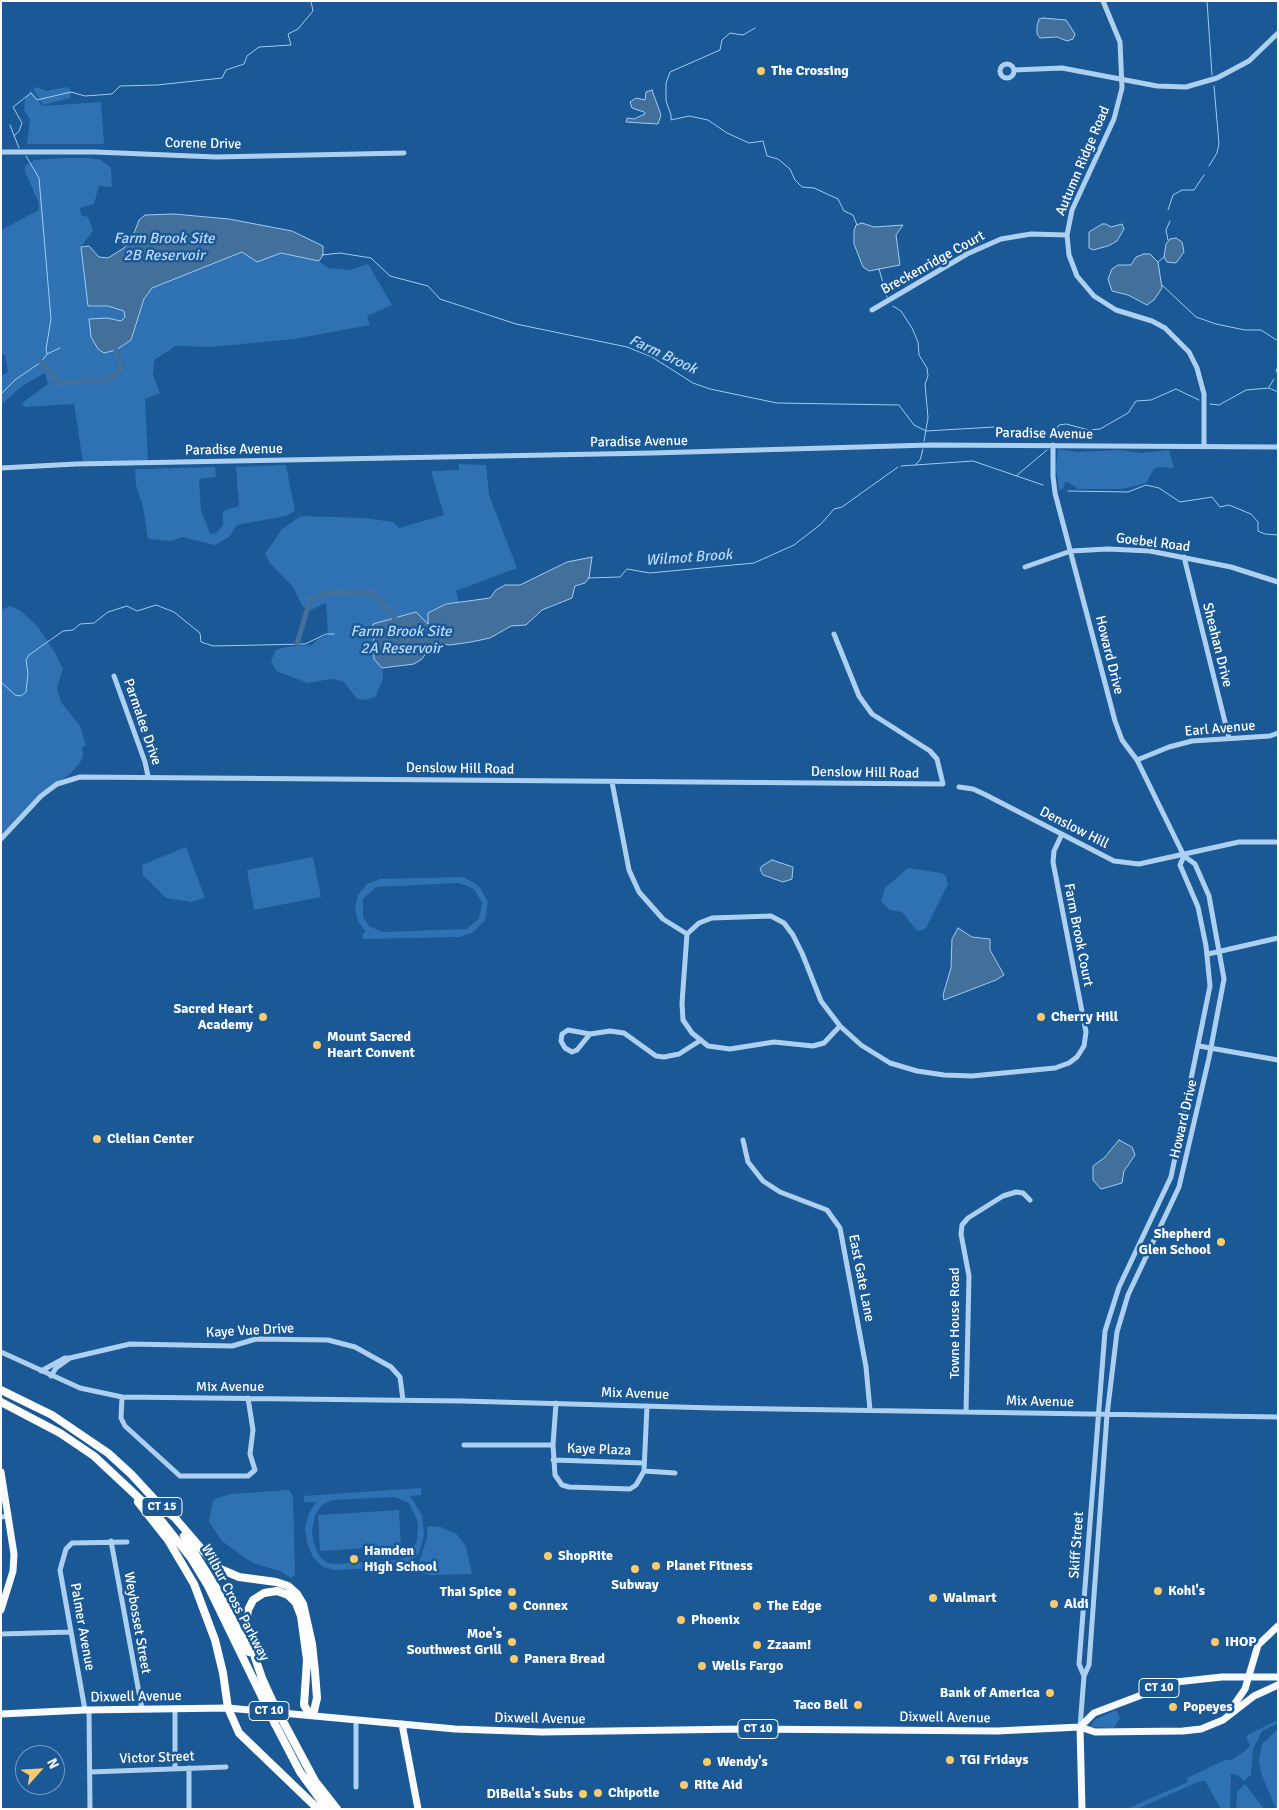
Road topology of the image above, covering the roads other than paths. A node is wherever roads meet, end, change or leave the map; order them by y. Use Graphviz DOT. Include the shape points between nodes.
graph roads {
  1 [pos="1103,1"];
  2 [pos="1278,33"];
  3 [pos="1014,70"];
  4 [pos="1123,80"];
  5 [pos="1,152"];
  6 [pos="404,154"];
  7 [pos="1067,235"];
  8 [pos="872,310"];
  9 [pos="1053,445"];
  10 [pos="1204,446"];
  11 [pos="1278,447"];
  12 [pos="1,468"];
  13 [pos="1071,551"];
  14 [pos="1184,557"];
  15 [pos="1025,567"];
  16 [pos="1278,582"];
  17 [pos="834,634"];
  18 [pos="114,676"];
  19 [pos="1278,732"];
  20 [pos="1229,738"];
  21 [pos="1137,760"];
  22 [pos="148,776"];
  23 [pos="612,782"];
  24 [pos="959,787"];
  25 [pos="1062,834"];
  26 [pos="1,839"];
  27 [pos="1278,842"];
  28 [pos="1184,856"];
  29 [pos="687,934"];
  30 [pos="1278,938"];
  31 [pos="1219,951"];
  32 [pos="1208,954"];
  33 [pos="840,1026"];
  34 [pos="590,1034"];
  35 [pos="701,1040"];
  36 [pos="1199,1046"];
  37 [pos="1211,1048"];
  38 [pos="1278,1060"];
  39 [pos="743,1140"];
  40 [pos="1166,1190"];
  41 [pos="1176,1194"];
  42 [pos="1030,1200"];
  43 [pos="1145,1232"];
  44 [pos="1155,1238"];
  45 [pos="1105,1331"];
  46 [pos="1117,1332"];
  47 [pos="1,1352"];
  48 [pos="70,1358"];
  49 [pos="41,1371"];
  50 [pos="51,1376"];
  51 [pos="1,1390"];
  52 [pos="122,1397"];
  53 [pos="248,1398"];
  54 [pos="403,1400"];
  55 [pos="1,1402"];
  56 [pos="556,1403"];
  57 [pos="648,1406"];
  58 [pos="870,1410"];
  59 [pos="966,1412"];
  60 [pos="1098,1415"];
  61 [pos="1107,1415"];
  62 [pos="1278,1416"];
  63 [pos="464,1445"];
  64 [pos="553,1445"];
  65 [pos="553,1460"];
  66 [pos="644,1463"];
  67 [pos="644,1471"];
  68 [pos="1,1472"];
  69 [pos="674,1473"];
  70 [pos="127,1485"];
  71 [pos="164,1509"];
  72 [pos="5,1517"];
  73 [pos="111,1541"];
  74 [pos="127,1542"];
  75 [pos="4,1592"];
  76 [pos="1,1610"];
  77 [pos="1278,1626"];
  78 [pos="71,1632"];
  79 [pos="1,1634"];
  80 [pos="1084,1676"];
  81 [pos="1248,1676"];
  82 [pos="1278,1677"];
  83 [pos="263,1681"];
  84 [pos="1278,1685"];
  85 [pos="175,1708"];
  86 [pos="228,1708"];
  87 [pos="142,1709"];
  88 [pos="87,1710"];
  89 [pos="1,1714"];
  90 [pos="310,1715"];
  91 [pos="356,1720"];
  92 [pos="1216,1723"];
  93 [pos="402,1724"];
  94 [pos="1080,1727"];
  95 [pos="226,1767"];
  96 [pos="189,1768"];
  97 [pos="175,1769"];
  98 [pos="90,1772"];
  99 [pos="356,1787"];
  100 [pos="90,1809"];
  101 [pos="189,1809"];
  102 [pos="318,1809"];
  103 [pos="327,1809"];
  104 [pos="337,1809"];
  105 [pos="418,1809"];
  106 [pos="1082,1809"];
  1 -- 4 [label="street, Autumn Ridge Road" via="1120,42"];
  2 -- 4 [label="street" via="1249,61 1217,78 1186,87"];
  3 -- 4 [label="street" via="1062,68"];
  4 -- 7 [label="street, Autumn Ridge Road" via="1118,110 1074,204"];
  5 -- 6 [label="street, Corene Drive" via="216,157 366,152"];
  7 -- 8 [label="street, Breckenridge Court" via="1031,234 1001,239 967,254"];
  7 -- 10 [label="street, Autumn Ridge Road" via="1074,270 1094,296 1116,310 1165,328 1189,352 1203,386"];
  9 -- 10 [label="street, Paradise Avenue"];
  9 -- 12 [label="street, Paradise Avenue" via="922,445"];
  9 -- 13 [label="street, Howard Drive" via="1053,484"];
  10 -- 11 [label="street, Paradise Avenue"];
  13 -- 14 [label="street, Goebel Road" via="1141,550"];
  13 -- 15 [label="street, Goebel Road"];
  13 -- 21 [label="street, Howard Drive" via="1115,721 1122,740"];
  14 -- 16 [label="street, Goebel Road"];
  14 -- 20 [label="street, Sheahan Drive"];
  17 -- 23 [label="street, Denslow Hill Road" via="858,696 872,714 930,751 937,759 943,784"];
  18 -- 22 [label="street, Parmalee Drive"];
  19 -- 20 [label="street, Earl Avenue" via="1270,736"];
  20 -- 21 [label="street, Earl Avenue" via="1169,746"];
  21 -- 28 [label="street, Howard Drive"];
  22 -- 23 [label="street, Denslow Hill Road"];
  22 -- 26 [label="street, Denslow Hill Road" via="80,777 57,784 41,796"];
  23 -- 29 [label="street" via="629,870 639,892 663,920"];
  24 -- 25 [label="street, Denslow Hill" via="984,794"];
  25 -- 28 [label="street, Denslow Hill" via="1114,860 1139,864"];
  25 -- 33 [label="street, Farm Brook Court" via="1053,862 1086,1032 1084,1046 1069,1063 1056,1068 972,1076 918,1071 890,1063 861,1045"];
  27 -- 28 [label="street, Denslow Hill" via="1240,842"];
  28 -- 31 [label="street, Howard Drive" via="1194,864 1209,896"];
  28 -- 32 [label="street, Howard Drive" via="1180,865 1198,907"];
  29 -- 33 [label="street, Farm Brook Court" via="712,918 771,916 784,923 799,947 821,1002"];
  29 -- 35 [label="street" via="683,1020"];
  30 -- 31 [label="street"];
  31 -- 32 [label="street"];
  31 -- 37 [label="street, Howard Drive" via="1224,979"];
  32 -- 36 [label="street, Howard Drive" via="1210,986"];
  33 -- 35 [label="street" via="824,1043 812,1046 774,1042 730,1049 708,1046"];
  34 -- 34 [label="street" via="572,1052 560,1041 568,1030"];
  34 -- 35 [label="street" via="624,1033 656,1056 664,1057 678,1054"];
  36 -- 37 [label="street"];
  36 -- 40 [label="street, Howard Drive"];
  37 -- 38 [label="street"];
  37 -- 41 [label="street, Howard Drive"];
  39 -- 58 [label="street, East Gate Lane" via="748,1162 762,1180 780,1192 827,1210 840,1228 866,1367"];
  40 -- 41 [label="street"];
  40 -- 43 [label="street, Howard Drive"];
  41 -- 44 [label="street, Howard Drive"];
  42 -- 59 [label="street, Towne House Road" via="1016,1192 1003,1196 968,1218 962,1226 969,1276"];
  43 -- 44 [label="street"];
  43 -- 45 [label="street, Howard Drive" via="1114,1298"];
  44 -- 46 [label="street, Howard Drive" via="1128,1295"];
  45 -- 46 [label="street"];
  45 -- 60 [label="street, Skiff Street"];
  46 -- 61 [label="street, Skiff Street"];
  47 -- 49 [label="street, Mix Avenue"];
  48 -- 49 [label="street, Kaye Vue Drive"];
  48 -- 50 [label="street, Kaye Vue Drive"];
  48 -- 54 [label="street, Kaye Vue Drive" via="130,1344 232,1346 256,1339 328,1340 355,1347 391,1367 400,1378"];
  49 -- 50 [label="street, Mix Avenue"];
  50 -- 52 [label="street, Mix Avenue" via="87,1390"];
  51 -- 71 [label="highway, Wilbur Cross Parkway / CT 15" via="79,1432 132,1474"];
  52 -- 53 [label="street, Mix Avenue"];
  52 -- 53 [label="street" via="122,1422 180,1476 248,1476 255,1470 250,1454 252,1436"];
  53 -- 54 [label="street, Mix Avenue"];
  54 -- 56 [label="street, Mix Avenue"];
  55 -- 70 [label="highway, Wilbur Cross Parkway / CT 15" via="60,1433 94,1456"];
  56 -- 57 [label="street, Mix Avenue"];
  56 -- 64 [label="street, Kaye Plaza"];
  57 -- 58 [label="street, Mix Avenue"];
  57 -- 66 [label="street"];
  58 -- 59 [label="street, Mix Avenue"];
  59 -- 60 [label="street, Mix Avenue"];
  60 -- 61 [label="street, Mix Avenue"];
  60 -- 80 [label="street, Skiff Street" via="1079,1664"];
  61 -- 62 [label="street, Mix Avenue"];
  61 -- 80 [label="street, Skiff Street" via="1089,1665"];
  63 -- 64 [label="street"];
  64 -- 65 [label="street, Kaye Plaza"];
  65 -- 66 [label="street, Kaye Plaza"];
  65 -- 67 [label="street, Kaye Plaza" via="556,1478 562,1486 568,1487 630,1489"];
  66 -- 67 [label="street"];
  67 -- 69 [label="street"];
  68 -- 72 [label="main road"];
  70 -- 86 [label="highway" via="168,1540 194,1584 215,1640"];
  70 -- 103 [label="highway, Wilbur Cross Parkway / CT 15, bridge" via="156,1514 190,1558 219,1608 300,1772"];
  71 -- 83 [label="highway, Wilbur Cross Parkway / CT 15" via="198,1555"];
  71 -- 90 [label="highway" via="218,1568 240,1577 276,1582 297,1594 308,1618 315,1672 316,1705"];
  72 -- 75 [label="main road" via="14,1554"];
  73 -- 74 [label="street"];
  73 -- 78 [label="street, Palmer Avenue" via="72,1543 66,1549 60,1570"];
  73 -- 87 [label="street, Weybosset Street"];
  75 -- 76 [label="main road"];
  77 -- 81 [label="main road" via="1258,1645"];
  78 -- 79 [label="street"];
  78 -- 88 [label="street, Palmer Avenue"];
  80 -- 94 [label="street, Skiff Street"];
  81 -- 82 [label="main road, CT 10"];
  81 -- 92 [label="main road" via="1241,1697"];
  81 -- 94 [label="main road, CT 10" via="1176,1682 1094,1713"];
  83 -- 90 [label="highway" via="249,1640 248,1610 264,1593 277,1591 296,1603 301,1616 307,1660 304,1705"];
  83 -- 104 [label="highway, Wilbur Cross Parkway / CT 15, bridge" via="315,1781"];
  84 -- 92 [label="main road, Dixwell Avenue / CT 10" via="1254,1696"];
  85 -- 86 [label="main road, Dixwell Avenue / CT 10"];
  85 -- 87 [label="main road, Dixwell Avenue / CT 10"];
  85 -- 97 [label="street"];
  86 -- 90 [label="main road, Dixwell Avenue / CT 10"];
  86 -- 102 [label="highway" via="246,1741"];
  87 -- 88 [label="main road, Dixwell Avenue / CT 10"];
  88 -- 89 [label="main road, Dixwell Avenue / CT 10"];
  88 -- 98 [label="street, Palmer Avenue"];
  90 -- 91 [label="main road, Dixwell Avenue / CT 10"];
  91 -- 93 [label="main road, Dixwell Avenue / CT 10"];
  91 -- 99 [label="street"];
  92 -- 94 [label="main road, Dixwell Avenue / CT 10" via="1183,1731 1095,1732"];
  93 -- 94 [label="main road, Dixwell Avenue / CT 10" via="542,1732 743,1729 997,1731"];
  93 -- 105 [label="main road"];
  94 -- 106 [label="main road, Skiff Street"];
  95 -- 96 [label="street, Victor Street"];
  96 -- 97 [label="street, Victor Street"];
  96 -- 101 [label="street"];
  97 -- 98 [label="street, Victor Street"];
  98 -- 100 [label="street, Palmer Avenue"];
}
